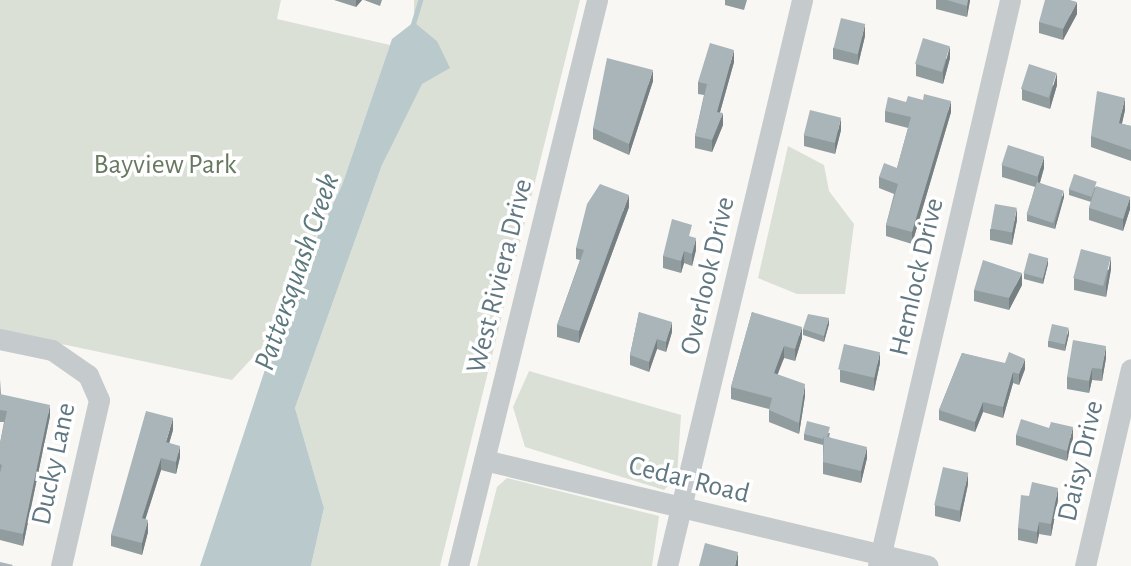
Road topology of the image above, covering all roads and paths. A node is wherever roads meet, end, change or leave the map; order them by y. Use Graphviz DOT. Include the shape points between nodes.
graph roads {
  1 [pos="597,0"];
  2 [pos="802,0"];
  3 [pos="1010,0"];
  4 [pos="0,339"];
  5 [pos="1131,369"];
  6 [pos="484,460"];
  7 [pos="681,507"];
  8 [pos="879,561"];
  9 [pos="61,566"];
  10 [pos="458,566"];
  11 [pos="667,566"];
  12 [pos="928,566"];
  13 [pos="1085,566"];
  1 -- 6 [label="street, West Riviera Drive"];
  2 -- 7 [label="street, Overlook Drive"];
  3 -- 8 [label="street, Hemlock Drive"];
  4 -- 9 [label="street, Ducky Lane" via="52,350 88,375 99,400"];
  5 -- 13 [label="street, Daisy Drive"];
  6 -- 7 [label="street, Cedar Road"];
  6 -- 10 [label="street, West Riviera Drive"];
  7 -- 8 [label="street, Cedar Road"];
  7 -- 11 [label="street, Overlook Drive"];
  8 -- 12 [label="street, Cedar Road"];
}
